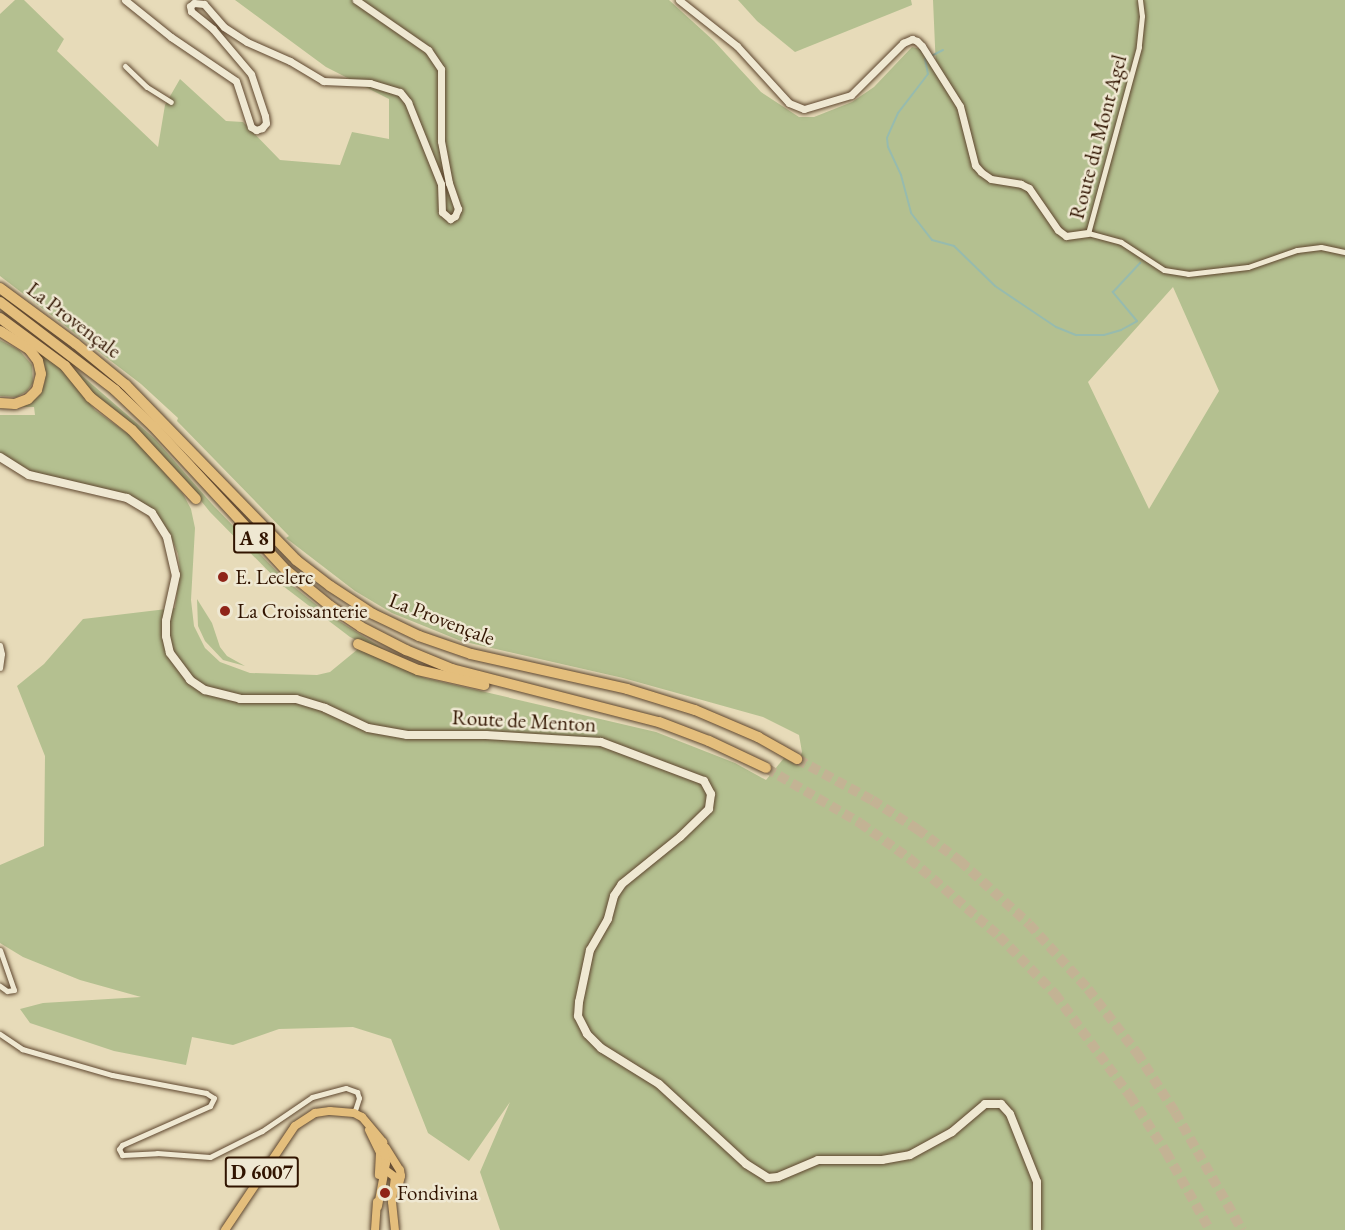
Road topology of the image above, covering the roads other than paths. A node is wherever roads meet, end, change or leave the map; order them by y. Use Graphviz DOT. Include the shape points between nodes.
graph roads {
  1 [pos="125,0"];
  2 [pos="356,0"];
  3 [pos="679,0"];
  4 [pos="1140,0"];
  5 [pos="125,66"];
  6 [pos="171,102"];
  7 [pos="1088,233"];
  8 [pos="1345,252"];
  9 [pos="0,288"];
  10 [pos="0,302"];
  11 [pos="0,318"];
  12 [pos="0,332"];
  13 [pos="0,403"];
  14 [pos="0,457"];
  15 [pos="196,499"];
  16 [pos="358,644"];
  17 [pos="0,645"];
  18 [pos="0,668"];
  19 [pos="556,696"];
  20 [pos="797,759"];
  21 [pos="766,768"];
  22 [pos="0,950"];
  23 [pos="0,986"];
  24 [pos="0,1034"];
  25 [pos="352,1114"];
  26 [pos="386,1148"];
  27 [pos="398,1166"];
  28 [pos="384,1167"];
  29 [pos="395,1191"];
  30 [pos="225,1230"];
  31 [pos="375,1230"];
  32 [pos="395,1230"];
  33 [pos="1037,1230"];
  1 -- 2 [label="street" via="236,81 256,130 266,123 251,74 213,29 191,11 194,3 204,4 224,27 247,42 323,81 370,82 399,92 408,102 441,184 442,212 450,219 458,209 441,141 441,69 428,50"];
  3 -- 7 [label="street, Route du Mont Agel" via="738,46 789,104 804,109 851,95 903,42 912,39 922,46 962,112 975,165 981,172 991,179 1029,188 1066,236"];
  4 -- 7 [label="street, Route du Mont Agel" via="1139,48"];
  5 -- 6 [label="street" via="161,98"];
  7 -- 8 [label="street" via="1121,242 1164,270 1188,274 1248,267 1309,248"];
  9 -- 20 [label="highway, La Provençale / A 8" via="126,385 285,550 356,604 413,633 471,654 627,689 695,710 742,729"];
  10 -- 19 [label="highway, La Provençale / A 8" via="115,390 272,556 344,616 433,662"];
  11 -- 15 [label="highway" via="64,366 90,397 132,430"];
  12 -- 13 [label="highway" via="29,349 41,374 37,390 28,399 15,404"];
  14 -- 33 [label="main road, Route de Menton" via="29,475 128,498 152,513 167,537 176,575 166,621 170,653 190,680 205,690 240,699 296,699 368,728 407,735 601,742 704,781 711,794 710,809 616,892 608,919 590,950 578,1016 587,1034 596,1044 659,1084 764,1177 775,1178 818,1160 901,1157 944,1137 985,1104 996,1102 1008,1111 1035,1176"];
  16 -- 19 [label="highway" via="432,674"];
  17 -- 18 [label="street"];
  19 -- 21 [label="highway, La Provençale / A 8" via="659,722"];
  22 -- 23 [label="street" via="14,990"];
  24 -- 25 [label="street" via="22,1049 214,1098 210,1106 122,1145 122,1155 210,1157 281,1119 312,1097 346,1088 357,1092 359,1098"];
  25 -- 26 [label="main road" via="375,1130"];
  25 -- 28 [label="main road" via="369,1130"];
  25 -- 30 [label="main road, D 6007" via="330,1111 304,1118 293,1128"];
  26 -- 27 [label="main road"];
  26 -- 28 [label="main road"];
  27 -- 28 [label="main road"];
  27 -- 29 [label="main road" via="401,1176"];
  28 -- 29 [label="main road" via="395,1177"];
  28 -- 31 [label="main road"];
  29 -- 32 [label="main road"];
}
